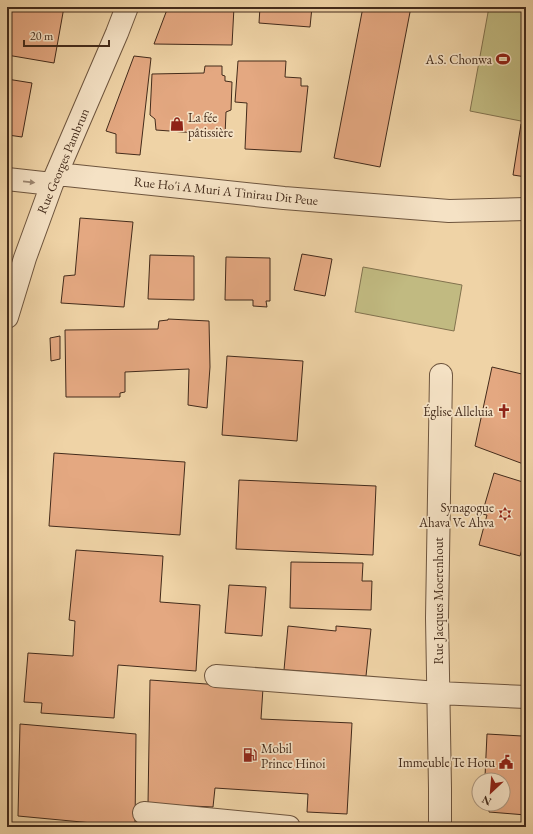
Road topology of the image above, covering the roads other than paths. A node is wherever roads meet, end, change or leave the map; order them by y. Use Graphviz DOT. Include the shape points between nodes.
graph roads {
  1 [pos="127,7"];
  2 [pos="7,179"];
  3 [pos="54,179"];
  4 [pos="526,209"];
  5 [pos="7,317"];
  6 [pos="441,375"];
  7 [pos="216,676"];
  8 [pos="438,693"];
  9 [pos="526,697"];
  10 [pos="144,814"];
  11 [pos="289,827"];
  12 [pos="440,827"];
  1 -- 3 [label="street, Rue Georges Pambrun"];
  2 -- 3 [label="street, Rue Ho'i A Muri A Tinirau Dit Peue, one-way"];
  3 -- 4 [label="street, Rue Ho'i A Muri A Tinirau Dit Peue" via="449,211"];
  3 -- 5 [label="street, Rue Georges Pambrun"];
  6 -- 8 [label="street, Rue Jacques Moerenhout"];
  7 -- 8 [label="street"];
  8 -- 9 [label="street"];
  8 -- 12 [label="street, Rue Jacques Moerenhout"];
  10 -- 11 [label="street"];
}
